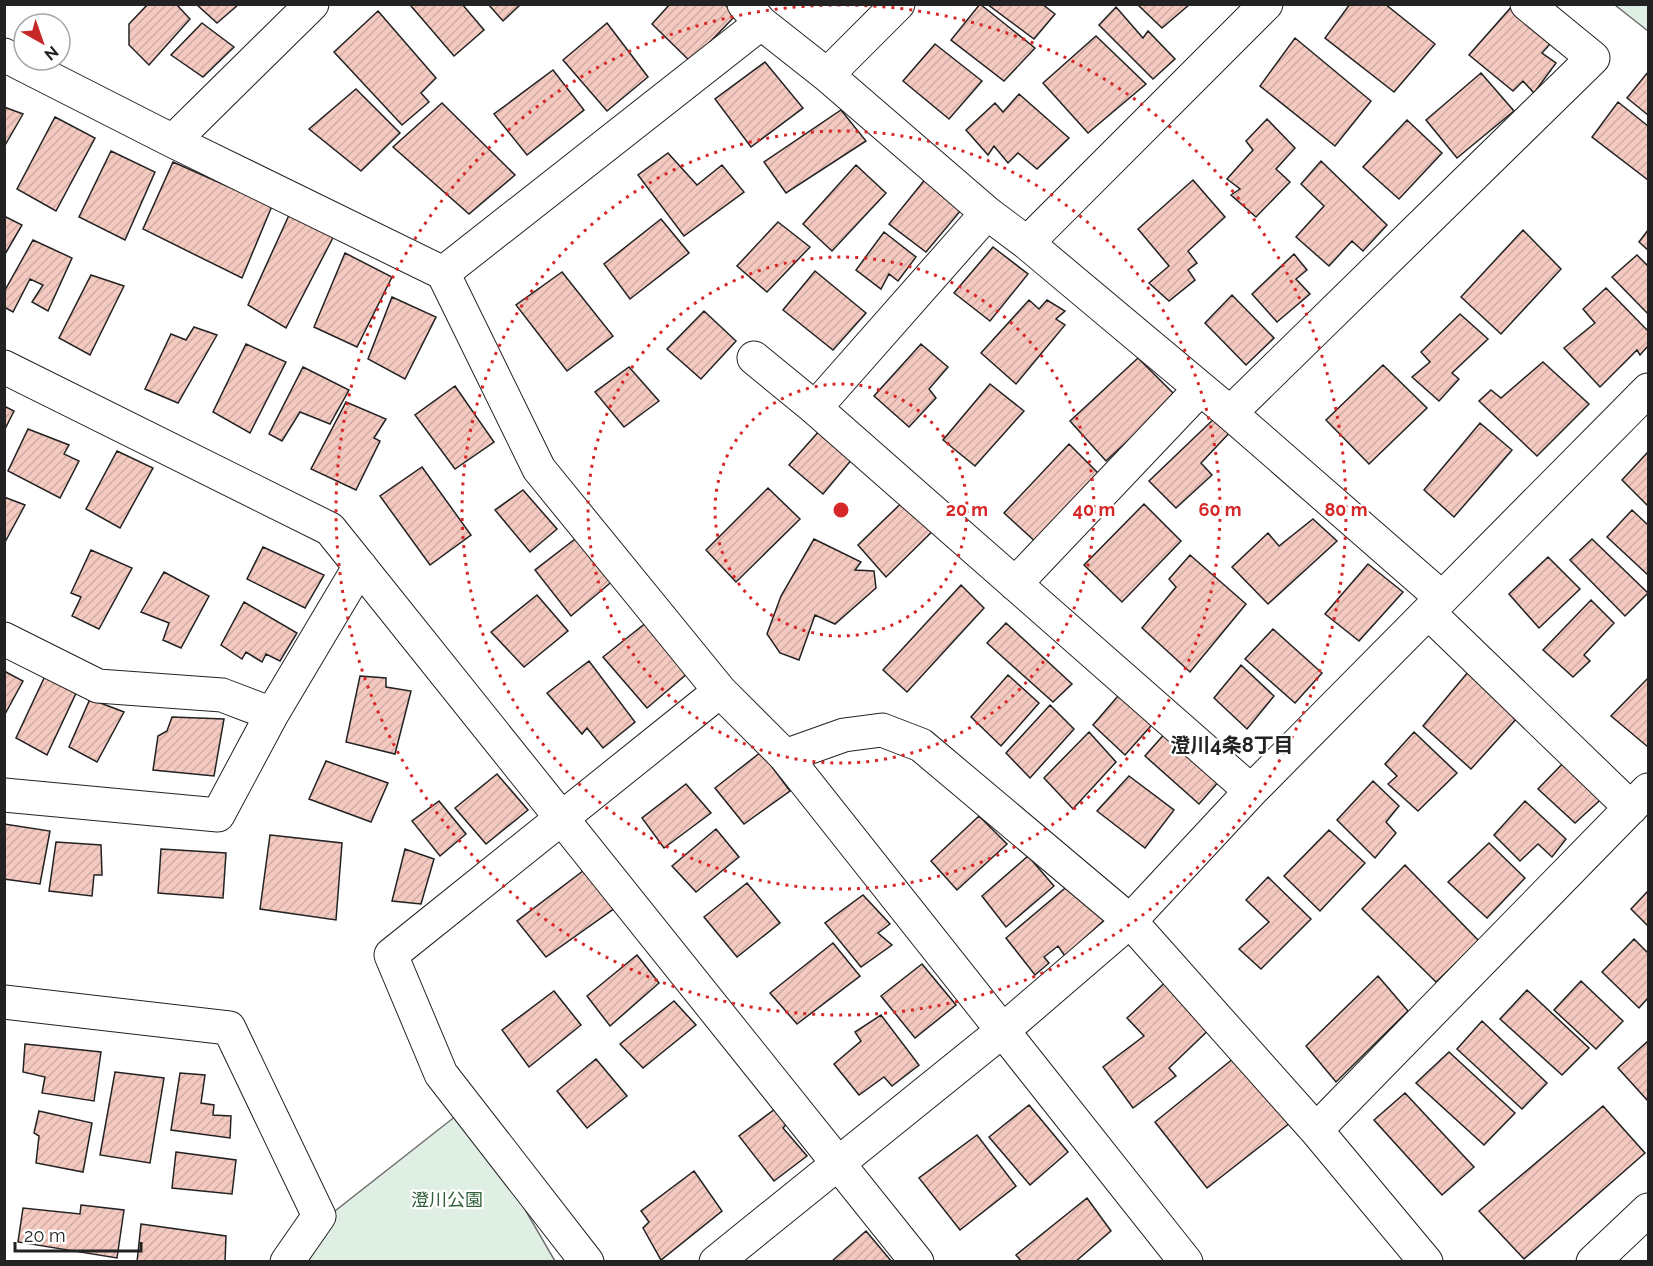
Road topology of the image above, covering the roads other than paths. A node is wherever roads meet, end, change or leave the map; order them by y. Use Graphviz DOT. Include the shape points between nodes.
graph roads {
  1 [pos="312,4"];
  2 [pos="898,4"];
  3 [pos="1266,4"];
  4 [pos="1527,4"];
  5 [pos="753,14"];
  6 [pos="4,55"];
  7 [pos="827,75"];
  8 [pos="173,141"];
  9 [pos="987,213"];
  10 [pos="1027,243"];
  11 [pos="443,273"];
  12 [pos="754,358"];
  13 [pos="4,367"];
  14 [pos="1200,389"];
  15 [pos="1648,390"];
  16 [pos="815,408"];
  17 [pos="1230,413"];
  18 [pos="360,566"];
  19 [pos="1016,584"];
  20 [pos="1436,606"];
  21 [pos="4,639"];
  22 [pos="720,691"];
  23 [pos="272,714"];
  24 [pos="785,756"];
  25 [pos="1251,791"];
  26 [pos="4,795"];
  27 [pos="1640,799"];
  28 [pos="562,819"];
  29 [pos="1130,921"];
  30 [pos="5,1007"];
  31 [pos="1001,1032"];
  32 [pos="1316,1130"];
  33 [pos="837,1165"];
  34 [pos="1648,1210"];
  35 [pos="287,1262"];
  36 [pos="587,1262"];
  37 [pos="716,1262"];
  38 [pos="917,1262"];
  39 [pos="1186,1262"];
  40 [pos="1425,1262"];
  41 [pos="1593,1262"];
  1 -- 8 [label="street"];
  2 -- 7 [label="street"];
  3 -- 10 [label="street"];
  4 -- 17 [label="street" via="1593,58"];
  5 -- 7 [label="street"];
  5 -- 11 [label="street"];
  6 -- 8 [label="street"];
  7 -- 9 [label="street"];
  8 -- 11 [label="street"];
  9 -- 10 [label="street"];
  9 -- 16 [label="street"];
  10 -- 14 [label="street"];
  11 -- 22 [label="street" via="539,469"];
  12 -- 16 [label="street"];
  13 -- 18 [label="street" via="330,529"];
  14 -- 17 [label="street"];
  14 -- 19 [label="street"];
  15 -- 20 [label="street"];
  16 -- 19 [label="street"];
  17 -- 20 [label="street"];
  18 -- 23 [label="street"];
  18 -- 28 [label="street"];
  19 -- 25 [label="street"];
  20 -- 25 [label="street"];
  20 -- 27 [label="street"];
  21 -- 23 [label="street" via="98,686 222,695"];
  22 -- 24 [label="street"];
  22 -- 28 [label="street"];
  23 -- 26 [label="street" via="218,815"];
  24 -- 29 [label="street" via="844,735 882,730 921,745"];
  24 -- 31 [label="street"];
  25 -- 29 [label="street"];
  27 -- 32 [label="street"];
  28 -- 33 [label="street"];
  28 -- 36 [label="street" via="391,955 441,1074"];
  29 -- 31 [label="street"];
  29 -- 32 [label="street"];
  30 -- 35 [label="street" via="229,1028 319,1216"];
  31 -- 33 [label="street"];
  31 -- 39 [label="street"];
  32 -- 40 [label="street"];
  33 -- 37 [label="street"];
  33 -- 38 [label="street"];
  34 -- 41 [label="street"];
}
